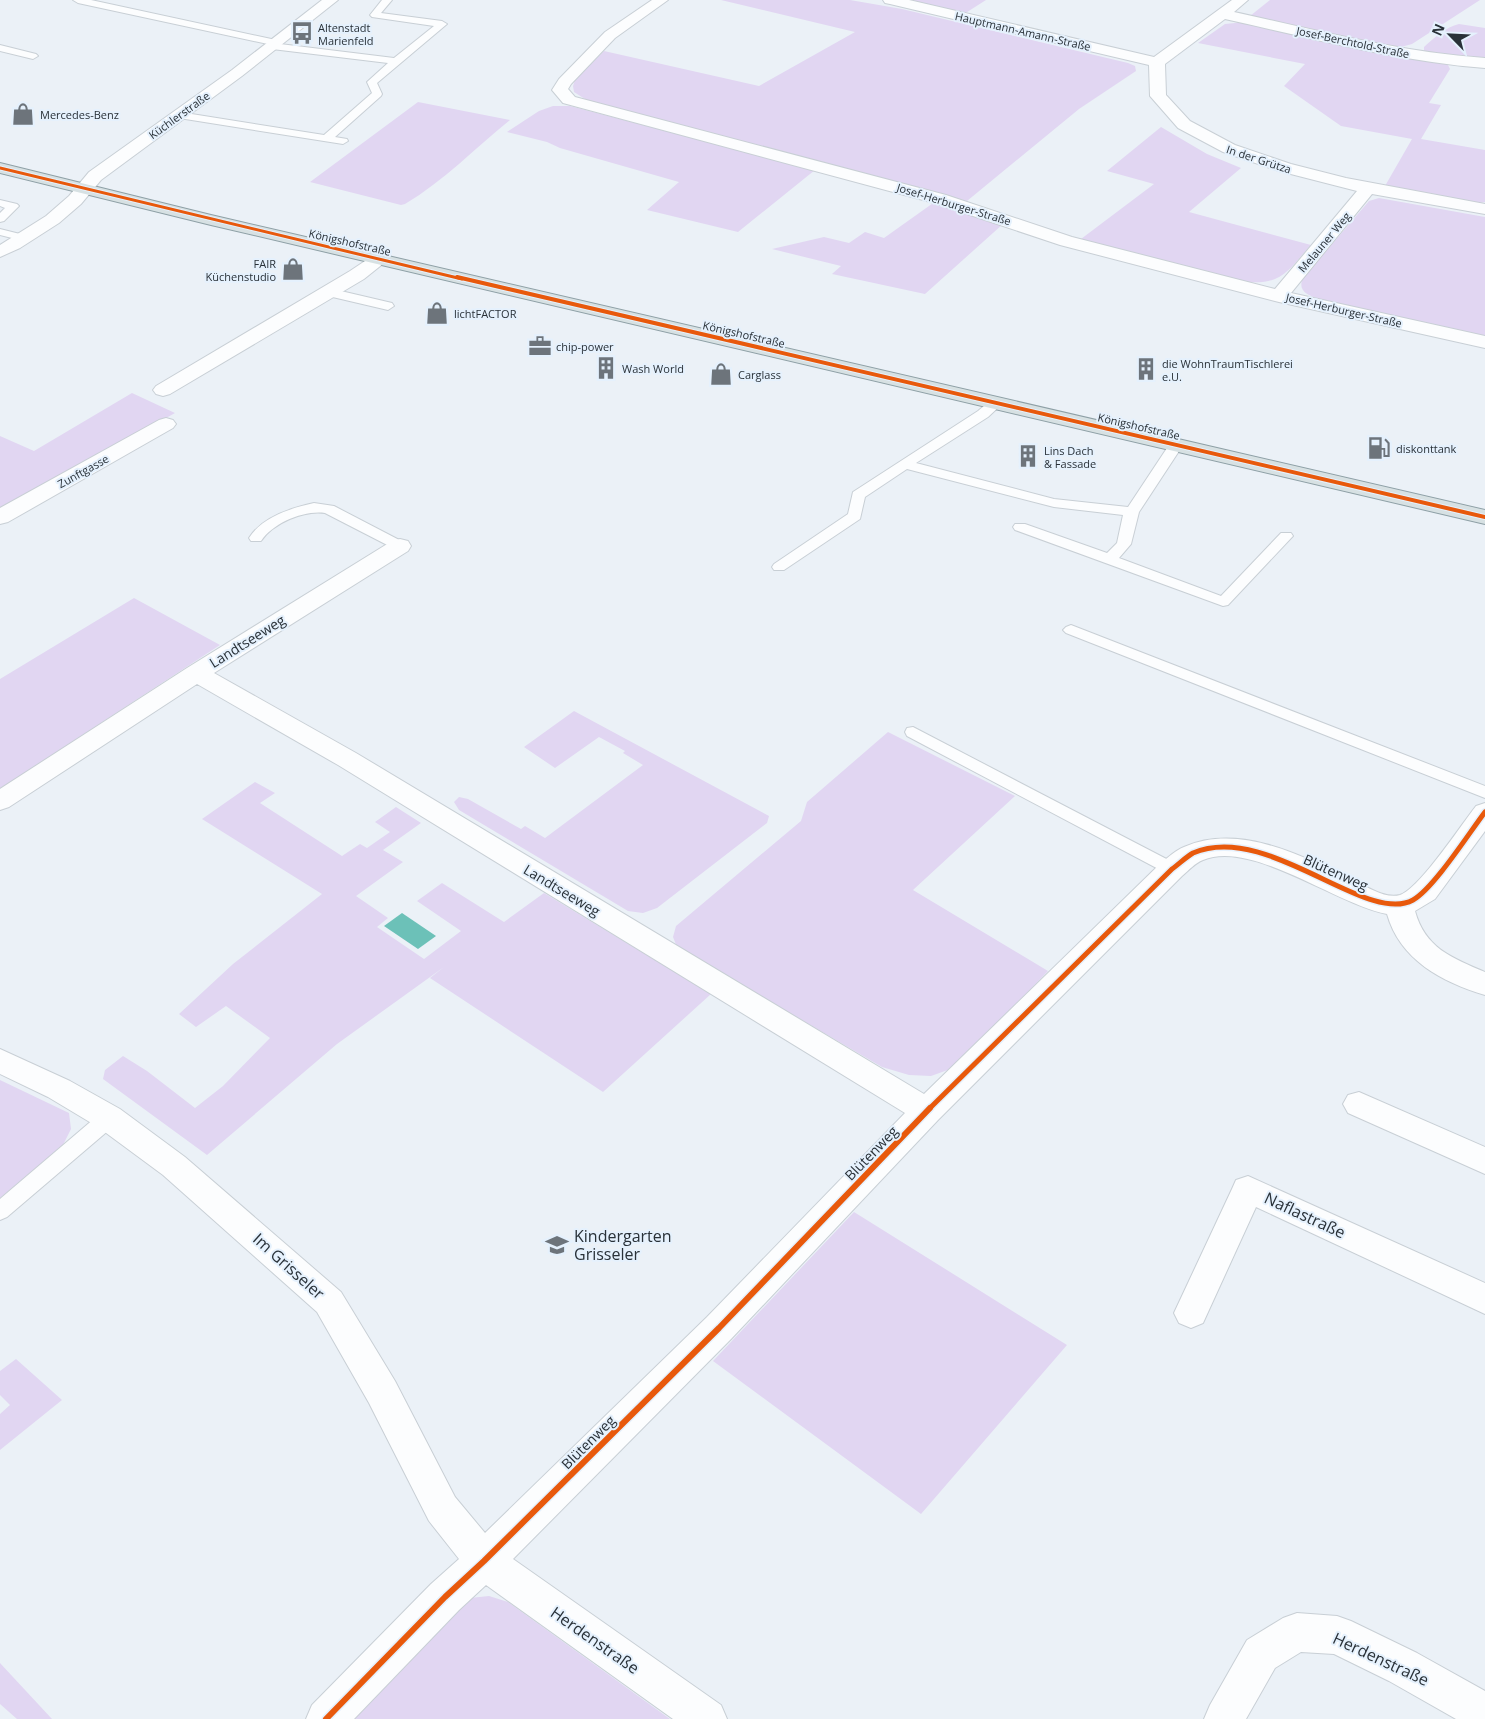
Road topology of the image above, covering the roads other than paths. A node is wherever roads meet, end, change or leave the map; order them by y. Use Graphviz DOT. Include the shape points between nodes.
graph roads {
  1 [pos="78,0"];
  2 [pos="331,0"];
  3 [pos="387,0"];
  4 [pos="661,0"];
  5 [pos="890,0"];
  6 [pos="1241,0"];
  7 [pos="1223,14"];
  8 [pos="274,44"];
  9 [pos="0,48"];
  10 [pos="34,56"];
  11 [pos="396,61"];
  12 [pos="1157,62"];
  13 [pos="1485,63"];
  14 [pos="179,115"];
  15 [pos="326,139"];
  16 [pos="344,141"];
  17 [pos="0,168"];
  18 [pos="1369,187"];
  19 [pos="86,190"];
  20 [pos="0,203"];
  21 [pos="1485,209"];
  22 [pos="0,219"];
  23 [pos="10,244"];
  24 [pos="380,259"];
  25 [pos="328,292"];
  26 [pos="1280,296"];
  27 [pos="388,306"];
  28 [pos="1485,342"];
  29 [pos="162,390"];
  30 [pos="996,403"];
  31 [pos="166,424"];
  32 [pos="1176,445"];
  33 [pos="904,464"];
  34 [pos="1132,512"];
  35 [pos="0,517"];
  36 [pos="1485,517"];
  37 [pos="1020,527"];
  38 [pos="1286,536"];
  39 [pos="256,538"];
  40 [pos="400,546"];
  41 [pos="1109,559"];
  42 [pos="779,567"];
  43 [pos="1071,630"];
  44 [pos="196,673"];
  45 [pos="913,732"];
  46 [pos="1485,792"];
  47 [pos="0,801"];
  48 [pos="1485,812"];
  49 [pos="1172,869"];
  50 [pos="1399,905"];
  51 [pos="1485,984"];
  52 [pos="0,1061"];
  53 [pos="1359,1104"];
  54 [pos="927,1111"];
  55 [pos="109,1118"];
  56 [pos="1485,1162"];
  57 [pos="0,1211"];
  58 [pos="1485,1299"];
  59 [pos="1191,1313"];
  60 [pos="484,1561"];
  61 [pos="1485,1713"];
  62 [pos="326,1719"];
  63 [pos="707,1719"];
  64 [pos="1224,1719"];
  1 -- 8 [label="lane"];
  2 -- 8 [label="street, Küchlerstraße"];
  3 -- 11 [label="lane" via="375,15 442,24"];
  4 -- 26 [label="street, Josef-Herburger-Straße" via="603,42 564,82 560,90 564,96 596,108 940,198 1066,241"];
  5 -- 12 [label="street, Hauptmann-Amann-Straße"];
  6 -- 7 [label="street"];
  7 -- 12 [label="street"];
  7 -- 13 [label="street, Josef-Berchtold-Straße" via="1390,50"];
  8 -- 11 [label="lane"];
  8 -- 14 [label="street, Küchlerstraße"];
  9 -- 10 [label="lane"];
  11 -- 15 [label="lane" via="372,82 377,94"];
  12 -- 18 [label="street, In der Grütza" via="1153,79 1157,94 1184,125 1204,137 1267,163"];
  14 -- 15 [label="lane"];
  14 -- 19 [label="street, Küchlerstraße" via="95,176"];
  15 -- 16 [label="lane"];
  17 -- 19 [label="main road, Königshofstraße"];
  18 -- 21 [label="street, In der Grütza"];
  18 -- 26 [label="street, Melauner Weg"];
  19 -- 23 [label="street, Küchlerstraße" via="57,217"];
  19 -- 24 [label="main road, Königshofstraße"];
  20 -- 22 [label="lane" via="14,206"];
  24 -- 25 [label="street, Königshofstraße"];
  24 -- 30 [label="main road, Königshofstraße"];
  25 -- 27 [label="lane"];
  25 -- 29 [label="street, Königshofstraße"];
  26 -- 28 [label="street, Josef-Herburger-Straße"];
  30 -- 32 [label="main road, Königshofstraße"];
  30 -- 33 [label="lane"];
  31 -- 35 [label="street, Zunftgasse"];
  32 -- 34 [label="lane"];
  32 -- 36 [label="main road, Königshofstraße"];
  33 -- 34 [label="lane" via="1054,503"];
  33 -- 42 [label="lane" via="858,495 855,516"];
  34 -- 41 [label="lane" via="1124,544"];
  37 -- 41 [label="lane"];
  38 -- 41 [label="lane" via="1223,602"];
  39 -- 40 [label="lane" via="259,532 285,516 314,507 328,509"];
  40 -- 44 [label="street, Landtseeweg"];
  43 -- 46 [label="lane"];
  44 -- 47 [label="street, Landtseeweg"];
  44 -- 54 [label="street, Landtseeweg" via="355,764"];
  45 -- 49 [label="lane"];
  48 -- 50 [label="street" via="1425,892 1415,900"];
  49 -- 50 [label="street, Blütenweg" via="1194,854 1237,847 1304,869 1364,897"];
  49 -- 54 [label="street, Blütenweg"];
  50 -- 51 [label="street" via="1408,934 1422,953"];
  52 -- 55 [label="street, Im Grisseler" via="59,1089"];
  53 -- 56 [label="street"];
  54 -- 60 [label="street, Blütenweg" via="719,1328"];
  55 -- 57 [label="lane"];
  55 -- 60 [label="street, Im Grisseler" via="174,1166 329,1302 382,1392 442,1509"];
  58 -- 59 [label="street, Naflastraße" via="1248,1189"];
  60 -- 62 [label="street, Blütenweg"];
  60 -- 63 [label="street, Herdenstraße"];
  61 -- 64 [label="street, Herdenstraße" via="1337,1635 1297,1632 1261,1654"];
}
